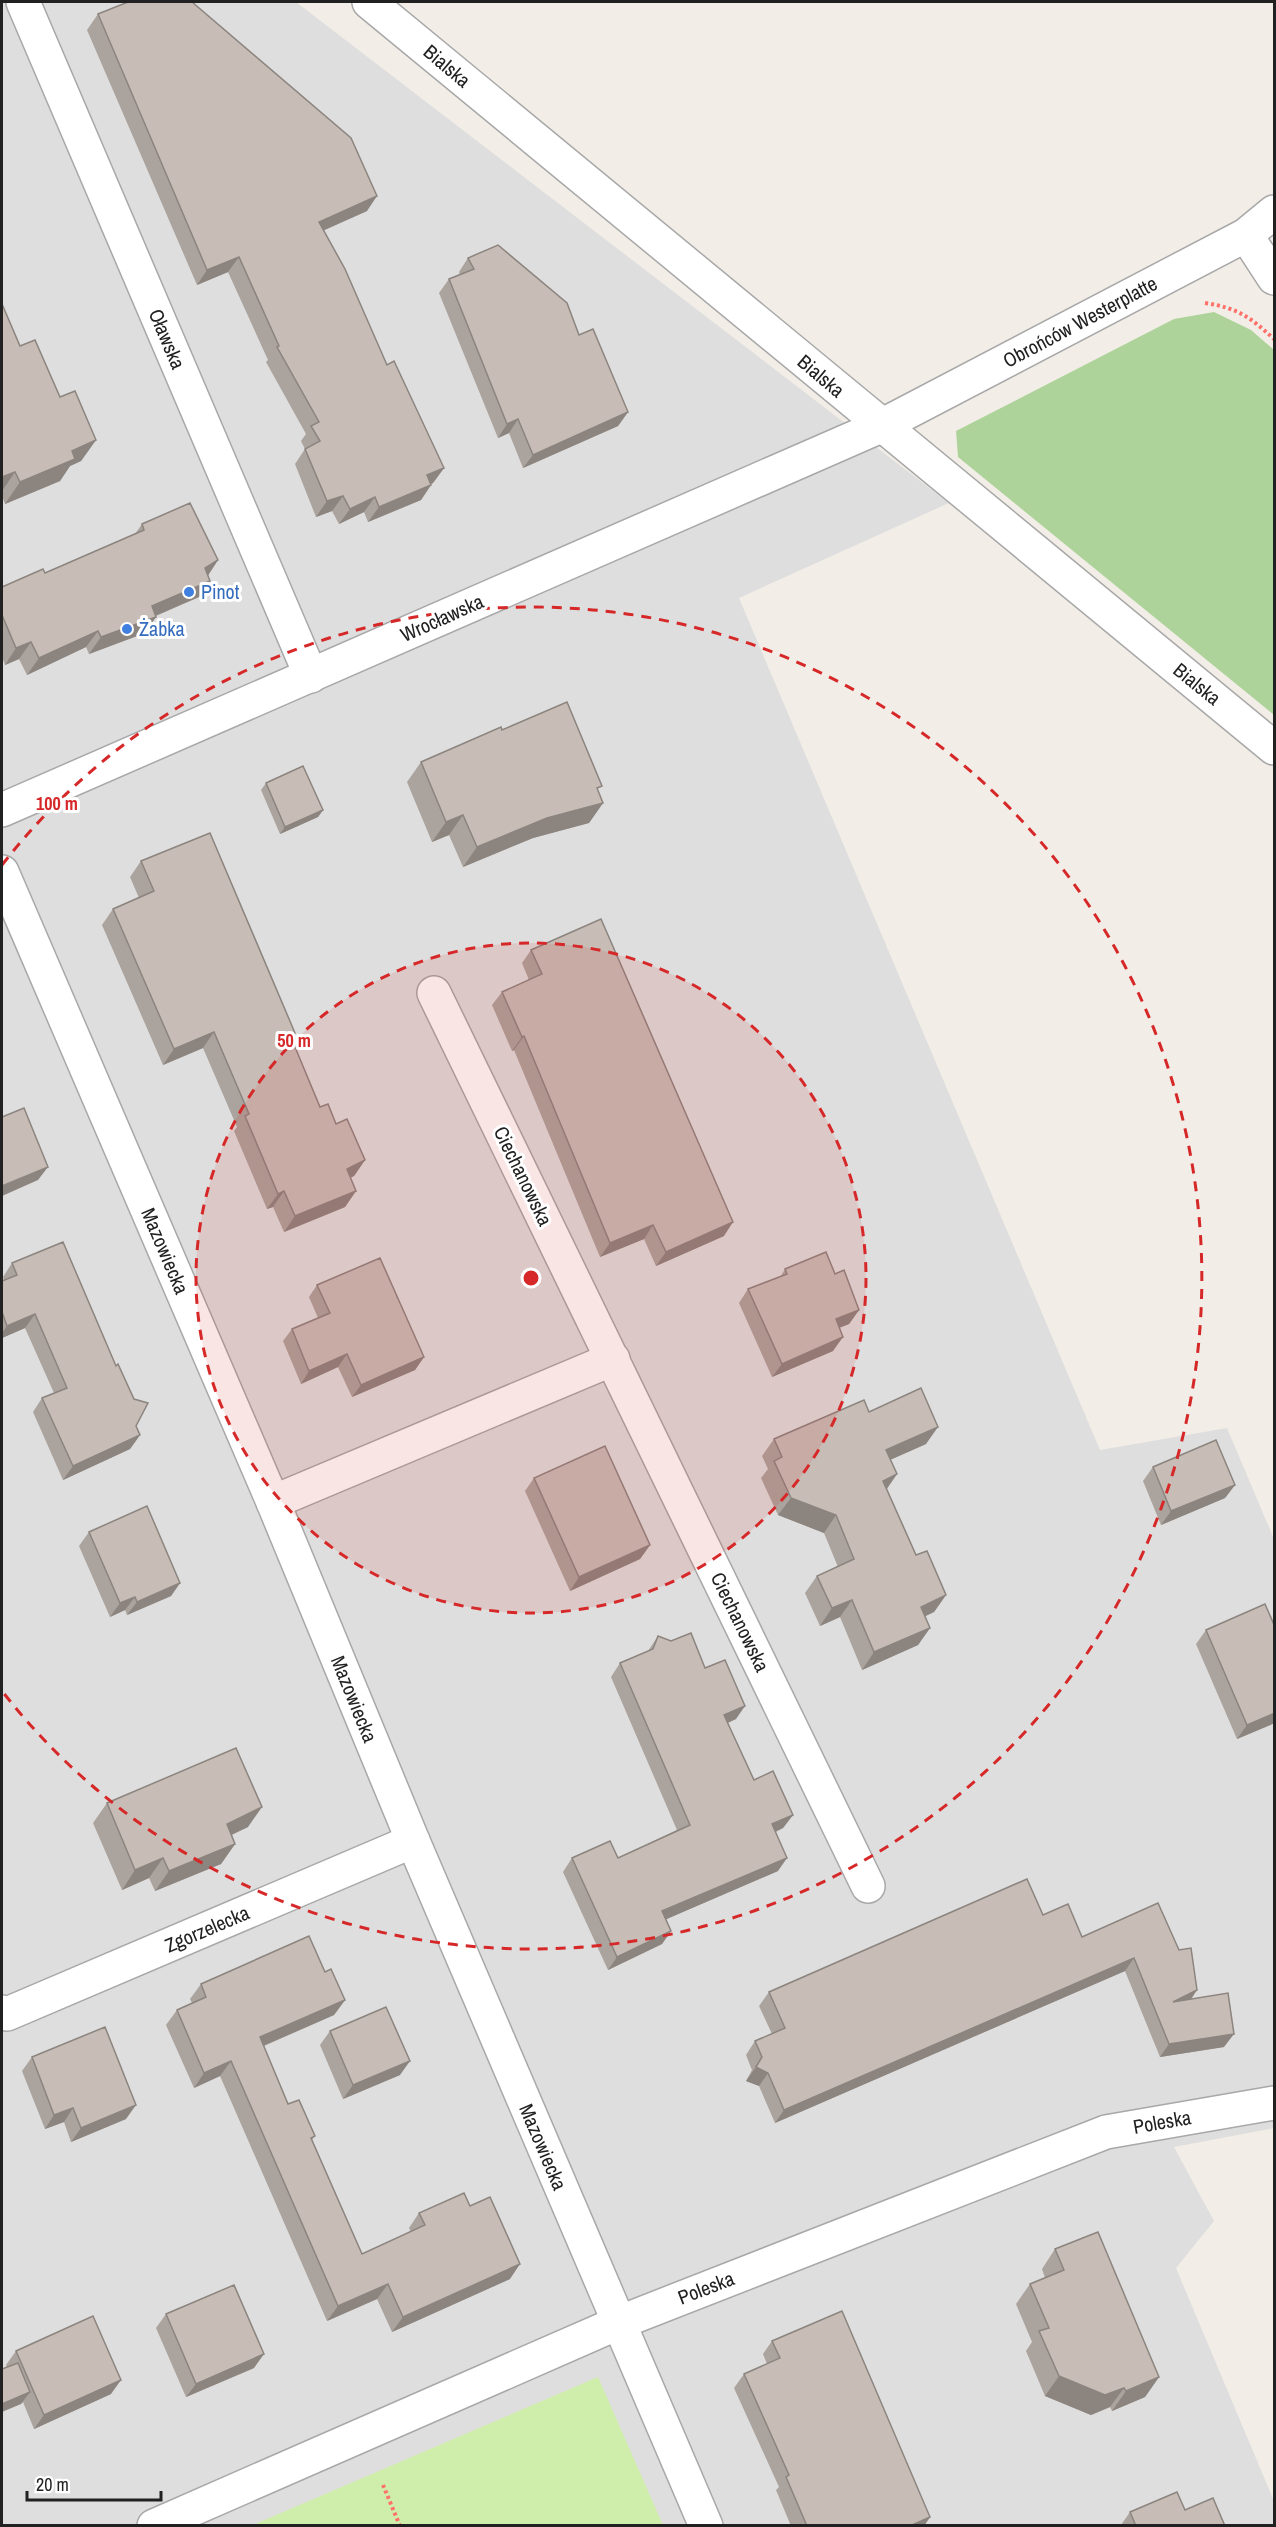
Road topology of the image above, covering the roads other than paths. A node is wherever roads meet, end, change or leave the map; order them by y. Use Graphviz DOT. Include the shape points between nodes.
graph roads {
  1 [pos="23,2"];
  2 [pos="369,2"];
  3 [pos="1275,212"];
  4 [pos="1246,235"];
  5 [pos="1275,278"];
  6 [pos="881,426"];
  7 [pos="311,676"];
  8 [pos="1275,748"];
  9 [pos="2,810"];
  10 [pos="2,872"];
  11 [pos="434,993"];
  12 [pos="613,1359"];
  13 [pos="273,1502"];
  14 [pos="413,1841"];
  15 [pos="868,1886"];
  16 [pos="2,2012"];
  17 [pos="1275,2103"];
  18 [pos="618,2323"];
  19 [pos="154,2526"];
  20 [pos="706,2526"];
  1 -- 7 [label="street, Oławska"];
  2 -- 6 [label="street, Bialska"];
  3 -- 4 [label="street, Obrońców Westerplatte"];
  4 -- 5 [label="street"];
  4 -- 6 [label="street, Obrońców Westerplatte"];
  6 -- 7 [label="street, Wrocławska"];
  6 -- 8 [label="street, Bialska"];
  7 -- 9 [label="street, Wrocławska"];
  10 -- 13 [label="street, Mazowiecka"];
  11 -- 12 [label="street, Ciechanowska"];
  12 -- 13 [label="street"];
  12 -- 15 [label="street, Ciechanowska"];
  13 -- 14 [label="street, Mazowiecka"];
  14 -- 16 [label="street, Zgorzelecka" via="7,2014"];
  14 -- 18 [label="street, Mazowiecka"];
  17 -- 18 [label="street, Poleska" via="1106,2132"];
  18 -- 19 [label="street, Poleska"];
  18 -- 20 [label="street, Mazowiecka"];
}
